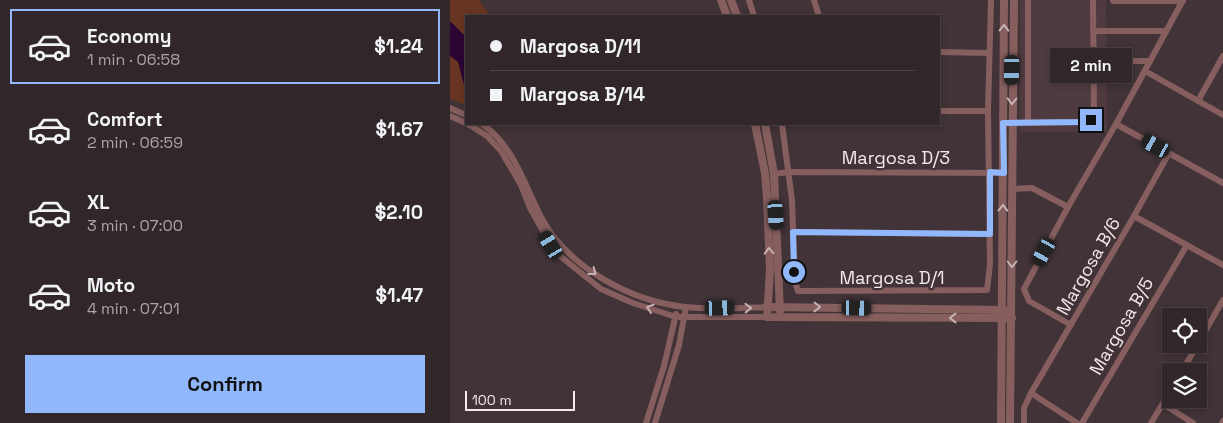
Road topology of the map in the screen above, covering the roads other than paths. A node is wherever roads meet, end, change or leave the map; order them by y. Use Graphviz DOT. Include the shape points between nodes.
graph roads {
  1 [pos="721,0"];
  2 [pos="731,0"];
  3 [pos="749,0"];
  4 [pos="814,0"];
  5 [pos="991,0"];
  6 [pos="1004,0"];
  7 [pos="1014,0"];
  8 [pos="1028,0"];
  9 [pos="1092,0"];
  10 [pos="1113,1"];
  11 [pos="1183,1"];
  12 [pos="727,15"];
  13 [pos="737,15"];
  14 [pos="754,15"];
  15 [pos="819,15"];
  16 [pos="1166,30"];
  17 [pos="1093,31"];
  18 [pos="940,52"];
  19 [pos="988,53"];
  20 [pos="1223,56"];
  21 [pos="1112,61"];
  22 [pos="1150,61"];
  23 [pos="1145,71"];
  24 [pos="1198,101"];
  25 [pos="450,108"];
  26 [pos="940,111"];
  27 [pos="988,111"];
  28 [pos="465,115"];
  29 [pos="1223,115"];
  30 [pos="450,116"];
  31 [pos="465,122"];
  32 [pos="1012,122"];
  33 [pos="1003,123"];
  34 [pos="1028,123"];
  35 [pos="1116,124"];
  36 [pos="470,125"];
  37 [pos="484,125"];
  38 [pos="756,125"];
  39 [pos="765,125"];
  40 [pos="782,125"];
  41 [pos="1169,153"];
  42 [pos="789,172"];
  43 [pos="990,172"];
  44 [pos="1004,173"];
  45 [pos="774,174"];
  46 [pos="1223,183"];
  47 [pos="1013,189"];
  48 [pos="1068,207"];
  49 [pos="1134,216"];
  50 [pos="793,232"];
  51 [pos="990,234"];
  52 [pos="1186,245"];
  53 [pos="560,246"];
  54 [pos="555,252"];
  55 [pos="572,257"];
  56 [pos="568,263"];
  57 [pos="1223,265"];
  58 [pos="1223,300"];
  59 [pos="678,306"];
  60 [pos="768,307"];
  61 [pos="780,307"];
  62 [pos="686,308"];
  63 [pos="1002,310"];
  64 [pos="1012,314"];
  65 [pos="676,317"];
  66 [pos="767,317"];
  67 [pos="780,317"];
  68 [pos="684,318"];
  69 [pos="991,318"];
  70 [pos="1071,325"];
  71 [pos="1207,328"];
  72 [pos="1002,329"];
  73 [pos="671,343"];
  74 [pos="679,345"];
  75 [pos="1031,393"];
  76 [pos="1162,407"];
  77 [pos="1170,408"];
  78 [pos="647,423"];
  79 [pos="656,423"];
  80 [pos="1001,423"];
  81 [pos="1010,423"];
  82 [pos="1024,423"];
  83 [pos="1077,423"];
  84 [pos="1082,423"];
  85 [pos="1152,423"];
  86 [pos="1193,423"];
  1 -- 12 [label="street"];
  2 -- 13 [label="street"];
  3 -- 14 [label="street"];
  4 -- 15 [label="street"];
  5 -- 19 [label="street"];
  33 -- 6 [label="street, one-way"];
  7 -- 32 [label="street, one-way"];
  8 -- 34 [label="street"];
  9 -- 17 [label="street"];
  10 -- 11 [label="street"];
  11 -- 16 [label="street"];
  16 -- 17 [label="street"];
  16 -- 22 [label="street"];
  17 -- 34 [label="street" via="1094,111 1091,120"];
  18 -- 19 [label="street"];
  19 -- 27 [label="street"];
  20 -- 24 [label="street"];
  21 -- 22 [label="street"];
  22 -- 23 [label="street"];
  23 -- 24 [label="street"];
  23 -- 35 [label="street"];
  24 -- 29 [label="street"];
  25 -- 28 [label="street"];
  26 -- 27 [label="street"];
  27 -- 43 [label="street"];
  30 -- 31 [label="street"];
  32 -- 33 [label="street"];
  32 -- 34 [label="street"];
  32 -- 47 [label="street"];
  33 -- 44 [label="street"];
  35 -- 41 [label="street"];
  35 -- 48 [label="street"];
  36 -- 54 [label="street" via="501,151"];
  37 -- 53 [label="street" via="506,146"];
  60 -- 38 [label="street, one-way" via="768,198"];
  39 -- 45 [label="street"];
  40 -- 42 [label="street"];
  41 -- 46 [label="street"];
  41 -- 49 [label="street, Margosa B/6"];
  42 -- 43 [label="street, Margosa D/3"];
  42 -- 45 [label="street, Margosa D/3"];
  42 -- 50 [label="street"];
  43 -- 44 [label="street, Margosa D/3"];
  43 -- 51 [label="street"];
  63 -- 44 [label="street, one-way"];
  45 -- 61 [label="street"];
  47 -- 48 [label="street" via="1032,188"];
  47 -- 64 [label="street, one-way"];
  48 -- 70 [label="street" via="1024,290 1029,301"];
  49 -- 52 [label="street"];
  49 -- 70 [label="street, Margosa B/6"];
  50 -- 51 [label="street"];
  50 -- 51 [label="street, Margosa D/1" via="798,292 987,290"];
  52 -- 57 [label="street"];
  52 -- 84 [label="street, Margosa B/5"];
  53 -- 54 [label="street"];
  53 -- 55 [label="street"];
  54 -- 56 [label="street"];
  55 -- 56 [label="street"];
  55 -- 59 [label="street, one-way" via="605,281 635,294"];
  65 -- 56 [label="street, one-way" via="601,288"];
  58 -- 71 [label="street"];
  59 -- 62 [label="street"];
  59 -- 65 [label="street"];
  60 -- 61 [label="street"];
  62 -- 60 [label="street, one-way"];
  60 -- 66 [label="street"];
  61 -- 63 [label="street, one-way"];
  61 -- 67 [label="street"];
  62 -- 68 [label="street"];
  63 -- 64 [label="street"];
  63 -- 69 [label="street"];
  63 -- 72 [label="street"];
  64 -- 81 [label="street"];
  65 -- 68 [label="street"];
  65 -- 73 [label="street"];
  66 -- 67 [label="street"];
  66 -- 68 [label="street"];
  69 -- 67 [label="street, one-way"];
  68 -- 74 [label="street"];
  69 -- 72 [label="street"];
  70 -- 75 [label="street, Margosa B/6"];
  72 -- 80 [label="street"];
  73 -- 74 [label="street"];
  73 -- 78 [label="street"];
  74 -- 79 [label="street"];
  75 -- 82 [label="street, Margosa B/6" via="1024,408"];
  75 -- 83 [label="street"];
  76 -- 85 [label="street"];
  77 -- 86 [label="street"];
}
